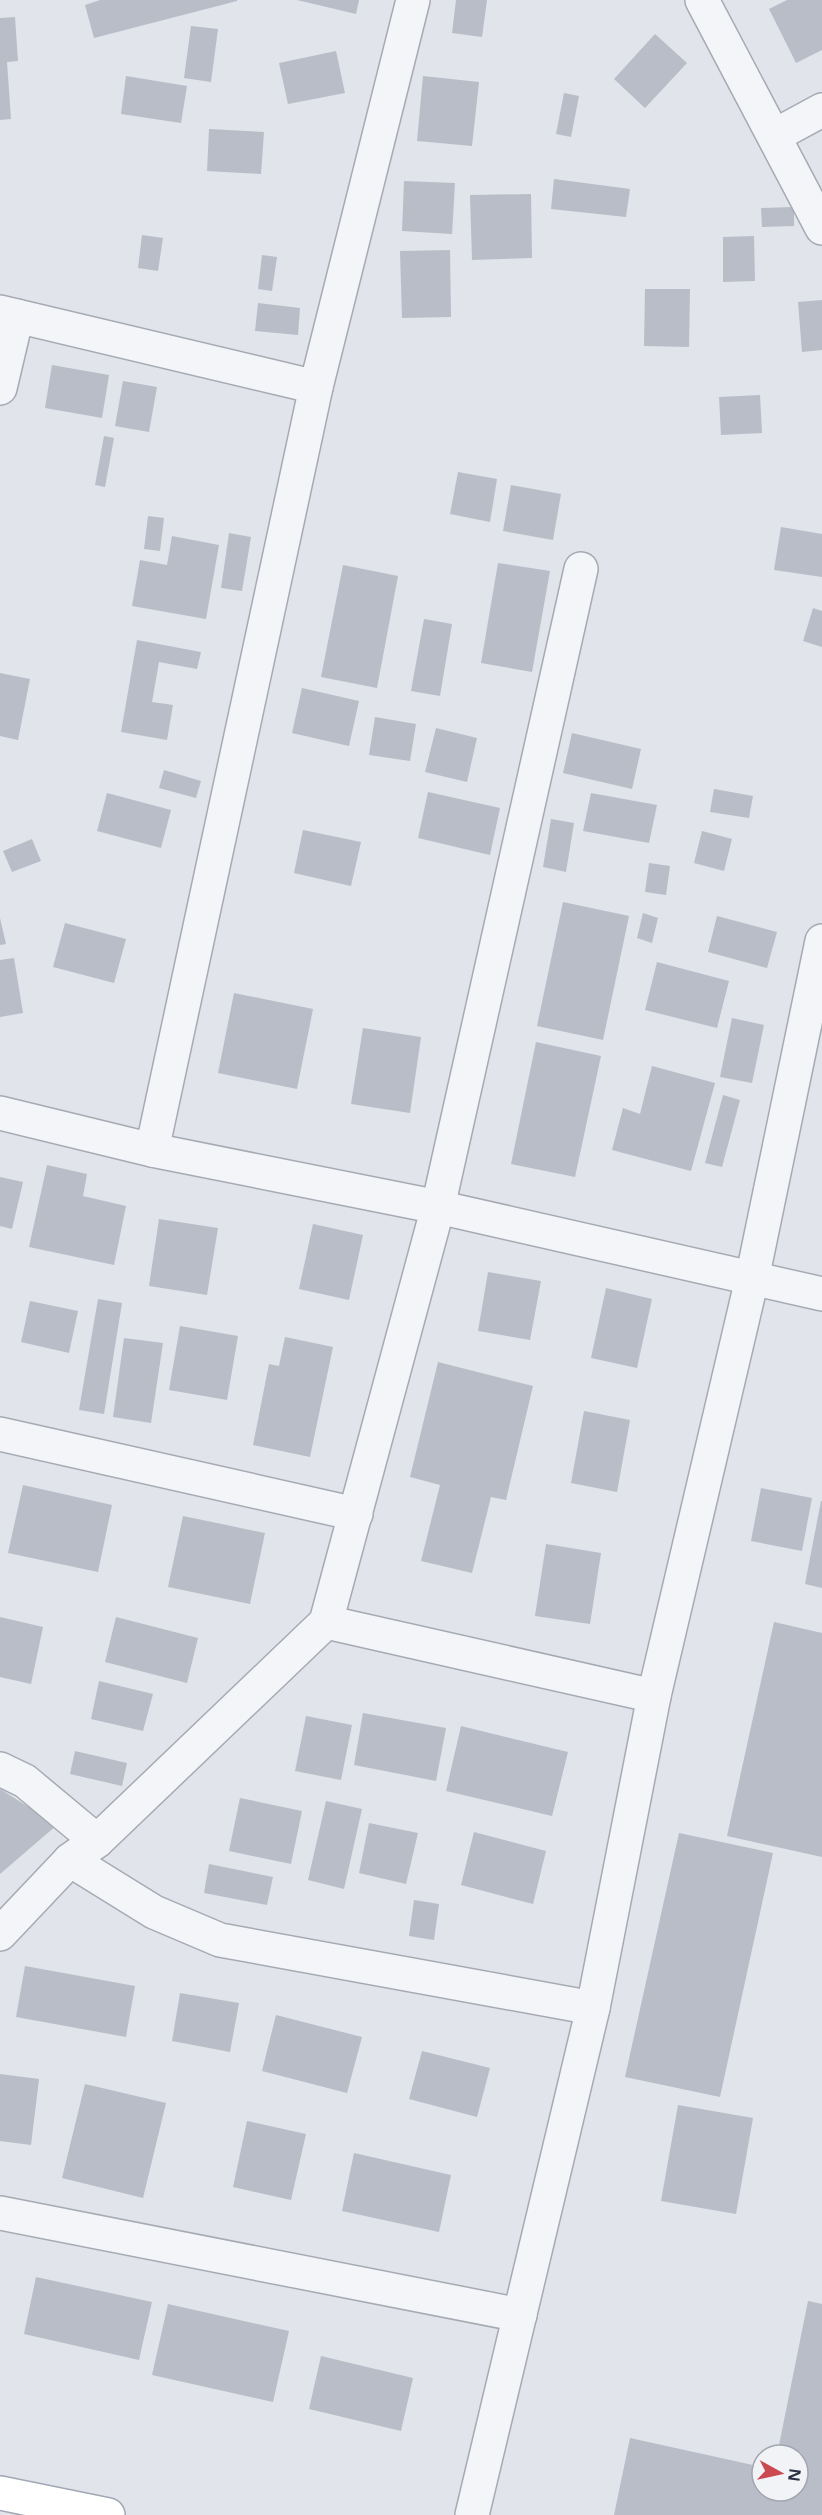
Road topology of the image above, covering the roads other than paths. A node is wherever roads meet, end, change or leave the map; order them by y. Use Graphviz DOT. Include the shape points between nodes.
graph roads {
  1 [pos="413,0"];
  2 [pos="702,0"];
  3 [pos="822,110"];
  4 [pos="774,136"];
  5 [pos="822,228"];
  6 [pos="8,314"];
  7 [pos="316,387"];
  8 [pos="0,388"];
  9 [pos="581,569"];
  10 [pos="822,940"];
  11 [pos="0,1113"];
  12 [pos="152,1150"];
  13 [pos="438,1207"];
  14 [pos="752,1279"];
  15 [pos="822,1294"];
  16 [pos="0,1434"];
  17 [pos="356,1514"];
  18 [pos="326,1622"];
  19 [pos="654,1696"];
  20 [pos="0,1769"];
  21 [pos="97,1841"];
  22 [pos="70,1860"];
  23 [pos="0,1934"];
  24 [pos="593,2008"];
  25 [pos="0,2213"];
  26 [pos="520,2315"];
  27 [pos="0,2493"];
  28 [pos="108,2515"];
  29 [pos="472,2515"];
  1 -- 7 [label="street"];
  2 -- 4 [label="street"];
  3 -- 4 [label="street"];
  4 -- 5 [label="street"];
  6 -- 7 [label="street"];
  6 -- 8 [label="street"];
  7 -- 12 [label="street"];
  9 -- 13 [label="street"];
  10 -- 14 [label="street"];
  11 -- 12 [label="street"];
  12 -- 13 [label="street"];
  13 -- 14 [label="street"];
  13 -- 17 [label="street"];
  14 -- 15 [label="street"];
  14 -- 19 [label="street"];
  16 -- 17 [label="street"];
  17 -- 18 [label="street"];
  18 -- 19 [label="street"];
  18 -- 21 [label="street"];
  19 -- 24 [label="street"];
  20 -- 21 [label="street" via="25,1781"];
  21 -- 22 [label="street"];
  22 -- 23 [label="street"];
  22 -- 24 [label="street" via="154,1912 220,1940"];
  24 -- 26 [label="street"];
  25 -- 26 [label="street"];
  26 -- 29 [label="street"];
  27 -- 28 [label="main road"];
}
